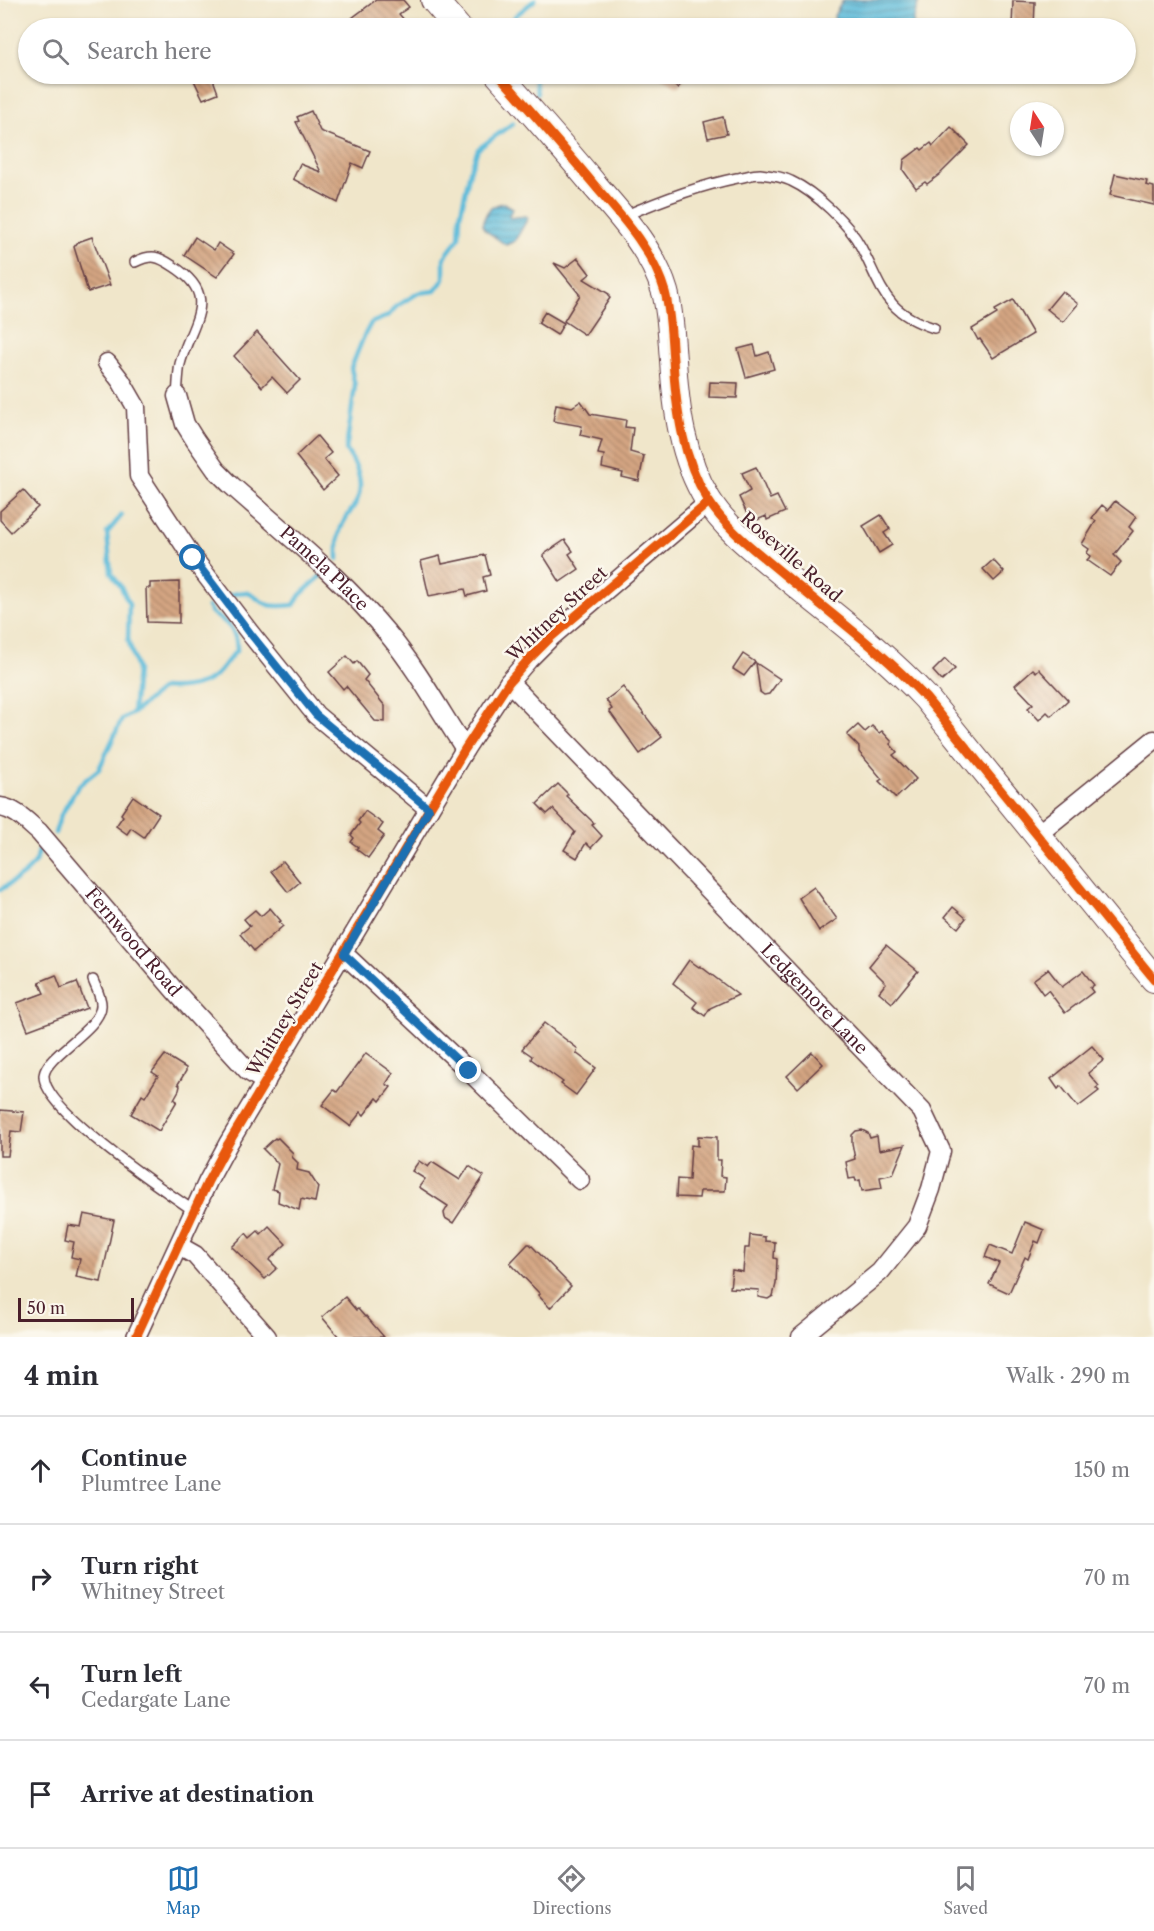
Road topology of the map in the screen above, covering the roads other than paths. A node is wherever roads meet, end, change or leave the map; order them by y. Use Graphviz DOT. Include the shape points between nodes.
graph roads {
  1 [pos="434,0"];
  2 [pos="450,18"];
  3 [pos="507,84"];
  4 [pos="622,217"];
  5 [pos="135,262"];
  6 [pos="934,328"];
  7 [pos="107,363"];
  8 [pos="177,396"];
  9 [pos="709,502"];
  10 [pos="509,682"];
  11 [pos="1154,741"];
  12 [pos="465,749"];
  13 [pos="0,807"];
  14 [pos="429,809"];
  15 [pos="1038,834"];
  16 [pos="344,954"];
  17 [pos="1154,979"];
  18 [pos="93,980"];
  19 [pos="266,1082"];
  20 [pos="580,1180"];
  21 [pos="194,1211"];
  22 [pos="179,1246"];
  23 [pos="136,1337"];
  24 [pos="267,1337"];
  25 [pos="801,1337"];
  1 -- 2 [label="street"];
  3 -- 4 [label="street, Roseville Road"];
  4 -- 6 [label="lane" via="722,181 758,174 791,181 833,210 859,244 894,307 914,321"];
  4 -- 9 [label="street, Roseville Road" via="645,248 662,281 670,321 678,414 686,451"];
  5 -- 8 [label="lane" via="149,256 162,259 194,282 200,296 200,307 180,365"];
  7 -- 14 [label="street" via="136,407 139,476 193,558 316,715"];
  8 -- 12 [label="street, Pamela Place" via="185,424 216,470 370,613 390,636"];
  9 -- 10 [label="street, Whitney Street" via="559,630"];
  9 -- 15 [label="street, Roseville Road" via="754,549 903,674"];
  10 -- 12 [label="street, Whitney Street"];
  10 -- 25 [label="street, Ledgemore Lane" via="922,1111 941,1151 917,1226 880,1272"];
  11 -- 15 [label="street"];
  12 -- 14 [label="street, Whitney Street"];
  13 -- 19 [label="street, Fernwood Road" via="18,814 39,832 175,991 248,1071"];
  14 -- 16 [label="street, Whitney Street"];
  15 -- 17 [label="street, Roseville Road"];
  16 -- 19 [label="street, Whitney Street"];
  16 -- 20 [label="street"];
  18 -- 21 [label="lane" via="101,1010 47,1065 44,1076 49,1089 68,1115"];
  19 -- 21 [label="street, Whitney Street"];
  21 -- 22 [label="street, Whitney Street"];
  22 -- 23 [label="street, Whitney Street"];
  22 -- 24 [label="street" via="195,1256"];
}
